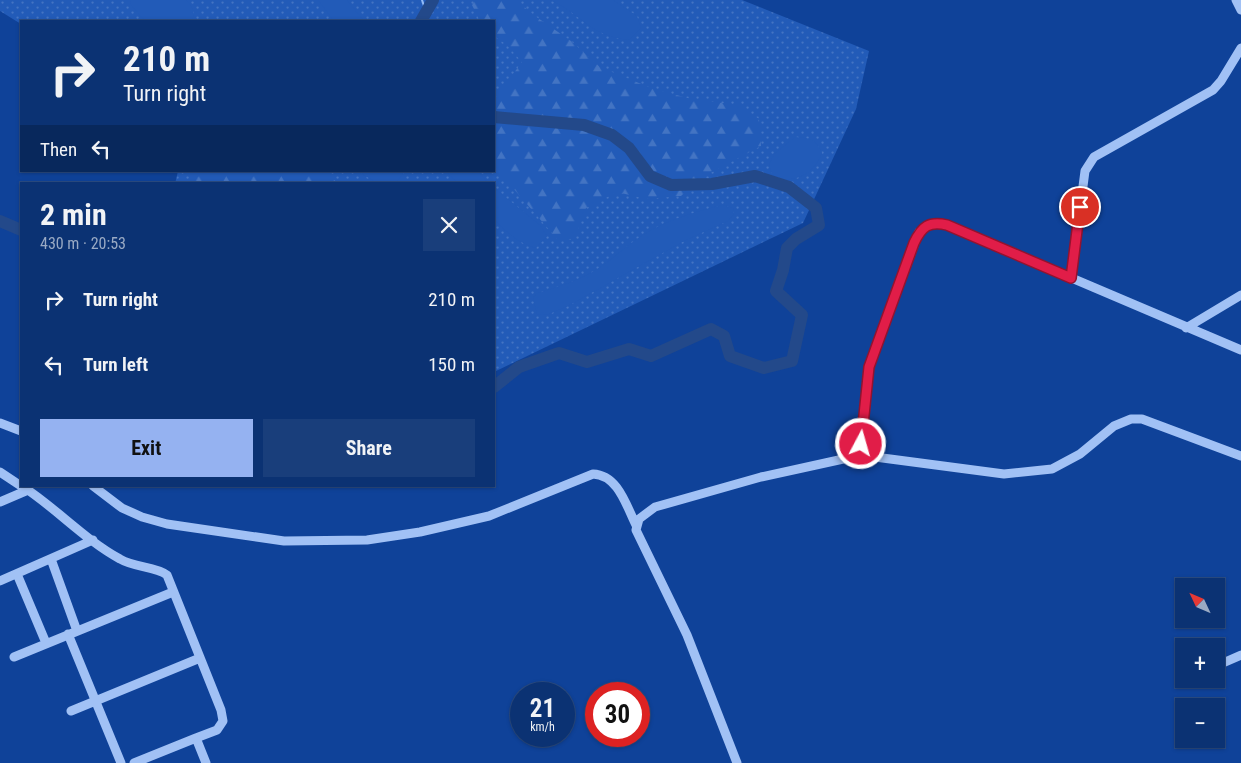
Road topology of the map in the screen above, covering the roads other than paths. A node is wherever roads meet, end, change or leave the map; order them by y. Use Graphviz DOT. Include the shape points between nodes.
graph roads {
  1 [pos="1236,0"];
  2 [pos="1241,10"];
  3 [pos="1241,48"];
  4 [pos="1071,278"];
  5 [pos="1241,296"];
  6 [pos="1186,328"];
  7 [pos="1241,350"];
  8 [pos="0,424"];
  9 [pos="20,431"];
  10 [pos="866,454"];
  11 [pos="1241,456"];
  12 [pos="0,472"];
  13 [pos="20,485"];
  14 [pos="94,487"];
  15 [pos="24,488"];
  16 [pos="0,502"];
  17 [pos="636,525"];
  18 [pos="93,540"];
  19 [pos="51,559"];
  20 [pos="17,574"];
  21 [pos="0,581"];
  22 [pos="173,592"];
  23 [pos="77,630"];
  24 [pos="68,634"];
  25 [pos="46,643"];
  26 [pos="1241,655"];
  27 [pos="14,656"];
  28 [pos="200,658"];
  29 [pos="1225,662"];
  30 [pos="96,700"];
  31 [pos="71,711"];
  32 [pos="196,738"];
  33 [pos="121,763"];
  34 [pos="134,763"];
  35 [pos="206,763"];
  36 [pos="737,763"];
  1 -- 2 [label="street"];
  3 -- 4 [label="street" via="1213,90 1089,162 1085,171"];
  4 -- 6 [label="street"];
  4 -- 10 [label="street" via="947,225 935,222 924,227 914,243 869,367 861,444"];
  5 -- 6 [label="street"];
  6 -- 7 [label="street"];
  8 -- 9 [label="street"];
  10 -- 11 [label="street" via="1004,474 1052,469 1080,454 1114,426 1131,419 1142,419"];
  10 -- 17 [label="street" via="761,477 655,507"];
  12 -- 13 [label="street"];
  14 -- 17 [label="street" via="122,508 167,524 284,541 358,540 420,532 489,516 593,474 604,474 613,481"];
  15 -- 16 [label="street"];
  15 -- 18 [label="street"];
  17 -- 36 [label="street" via="687,635"];
  18 -- 19 [label="street"];
  18 -- 22 [label="street" via="121,560 140,568 160,570 167,575"];
  19 -- 20 [label="street"];
  19 -- 23 [label="street"];
  20 -- 21 [label="street"];
  20 -- 25 [label="street"];
  22 -- 23 [label="street"];
  22 -- 28 [label="street"];
  23 -- 24 [label="street"];
  24 -- 25 [label="street"];
  24 -- 30 [label="street"];
  25 -- 27 [label="street"];
  26 -- 29 [label="street"];
  28 -- 30 [label="street"];
  28 -- 32 [label="street" via="223,721 217,730"];
  30 -- 31 [label="street"];
  30 -- 33 [label="street"];
  32 -- 34 [label="street"];
  32 -- 35 [label="street"];
}
